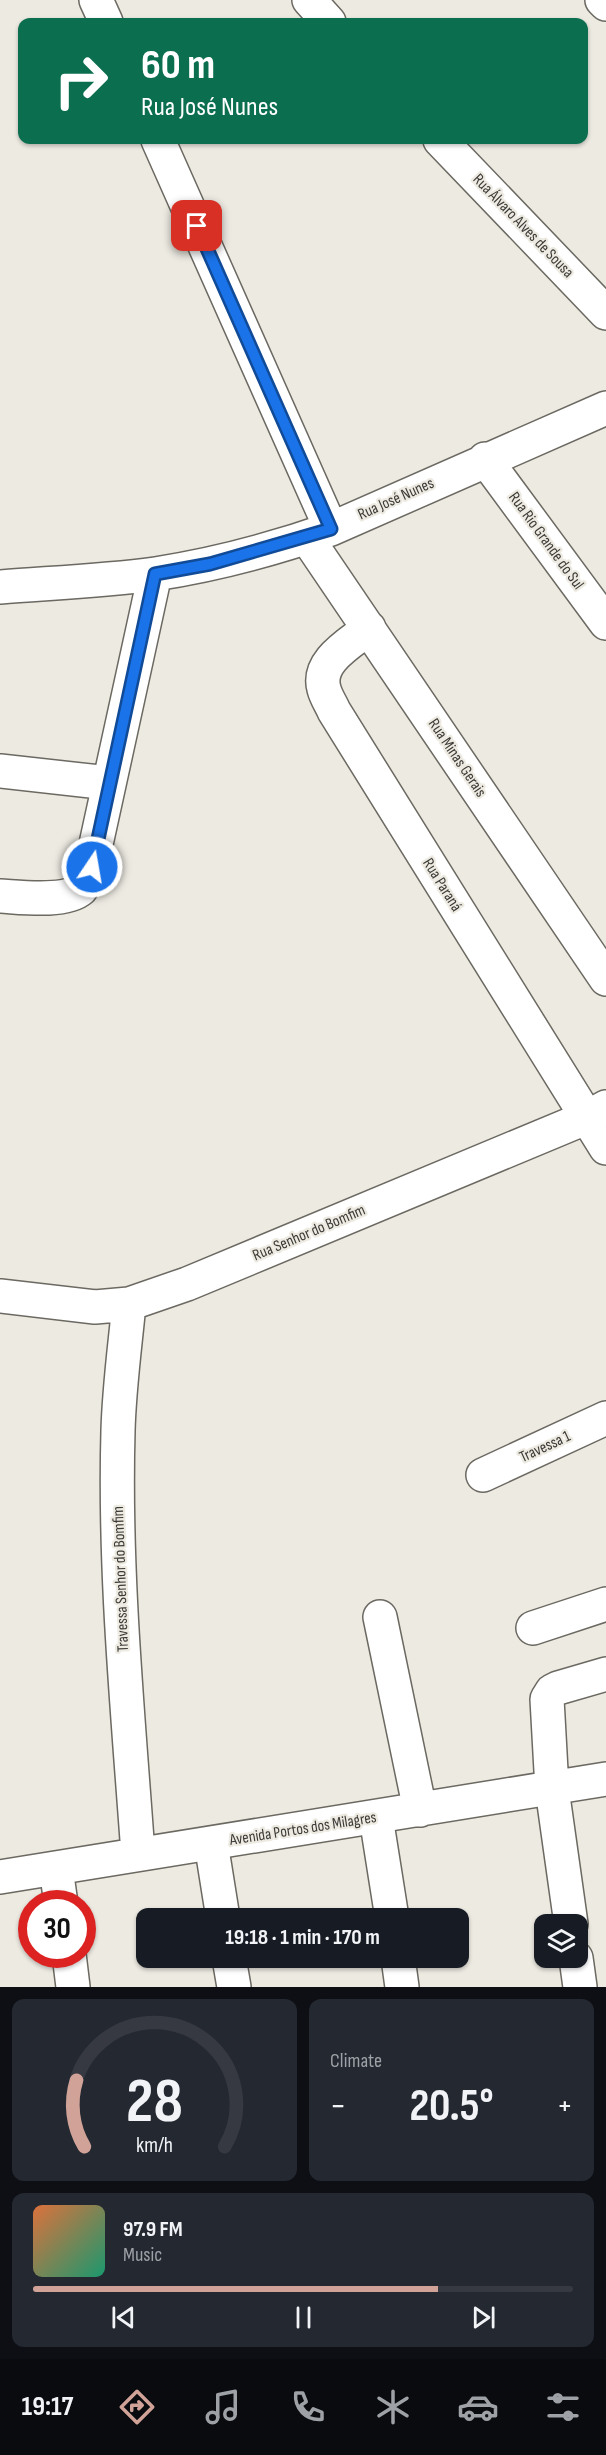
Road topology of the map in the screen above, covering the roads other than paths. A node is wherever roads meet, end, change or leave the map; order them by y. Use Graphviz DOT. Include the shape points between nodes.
graph roads {
  1 [pos="96,0"];
  2 [pos="309,0"];
  3 [pos="602,0"];
  4 [pos="606,4"];
  5 [pos="104,18"];
  6 [pos="325,18"];
  7 [pos="160,144"];
  8 [pos="444,144"];
  9 [pos="606,313"];
  10 [pos="606,408"];
  11 [pos="485,459"];
  12 [pos="319,533"];
  13 [pos="155,574"];
  14 [pos="0,586"];
  15 [pos="606,623"];
  16 [pos="369,628"];
  17 [pos="0,771"];
  18 [pos="110,783"];
  19 [pos="0,896"];
  20 [pos="606,979"];
  21 [pos="597,1112"];
  22 [pos="606,1148"];
  23 [pos="0,1296"];
  24 [pos="129,1304"];
  25 [pos="606,1418"];
  26 [pos="483,1476"];
  27 [pos="606,1604"];
  28 [pos="380,1617"];
  29 [pos="533,1628"];
  30 [pos="606,1674"];
  31 [pos="606,1779"];
  32 [pos="552,1789"];
  33 [pos="420,1810"];
  34 [pos="376,1817"];
  35 [pos="211,1844"];
  36 [pos="138,1854"];
  37 [pos="56,1868"];
  38 [pos="0,1877"];
  39 [pos="59,1890"];
  40 [pos="221,1908"];
  41 [pos="390,1908"];
  42 [pos="570,1914"];
  43 [pos="71,1968"];
  44 [pos="231,1968"];
  45 [pos="399,1968"];
  46 [pos="577,1968"];
  47 [pos="73,1987"];
  48 [pos="234,1987"];
  49 [pos="402,1987"];
  50 [pos="580,1987"];
  1 -- 5 [label="street"];
  2 -- 6 [label="street"];
  3 -- 4 [label="street"];
  7 -- 12 [label="street, Rua Minas Gerais"];
  8 -- 9 [label="street, Rua Álvaro Alves de Sousa"];
  10 -- 11 [label="street, Rua José Nunes"];
  11 -- 12 [label="street, Rua José Nunes"];
  11 -- 15 [label="street, Rua Rio Grande do Sul"];
  12 -- 13 [label="street, Rua José Nunes" via="210,564"];
  12 -- 16 [label="street, Rua Minas Gerais"];
  13 -- 14 [label="street, Rua José Nunes"];
  13 -- 18 [label="street"];
  16 -- 20 [label="street, Rua Minas Gerais"];
  16 -- 21 [label="street, Rua Paraná" via="331,660 323,675 324,689 334,711 392,806"];
  17 -- 18 [label="street"];
  18 -- 19 [label="street" via="92,867 81,889 40,898"];
  21 -- 22 [label="street, Rua Paraná"];
  21 -- 24 [label="street, Rua Senhor do Bomfim" via="187,1284"];
  23 -- 24 [label="street, Rua Senhor do Bomfim" via="95,1306"];
  24 -- 36 [label="street, Travessa Senhor do Bomfim" via="118,1429 117,1531"];
  25 -- 26 [label="street, Travessa 1"];
  27 -- 29 [label="street"];
  28 -- 33 [label="street"];
  30 -- 32 [label="street" via="549,1694"];
  31 -- 32 [label="street, Avenida Portos dos Milagres"];
  32 -- 33 [label="street, Avenida Portos dos Milagres"];
  32 -- 42 [label="street"];
  33 -- 34 [label="street, Avenida Portos dos Milagres"];
  34 -- 35 [label="street, Avenida Portos dos Milagres"];
  34 -- 41 [label="street"];
  35 -- 36 [label="street, Avenida Portos dos Milagres"];
  35 -- 40 [label="street"];
  36 -- 37 [label="street, Avenida Portos dos Milagres"];
  37 -- 38 [label="street, Avenida Portos dos Milagres"];
  37 -- 39 [label="street"];
  43 -- 47 [label="street"];
  44 -- 48 [label="street"];
  45 -- 49 [label="street"];
  46 -- 50 [label="street"];
}
